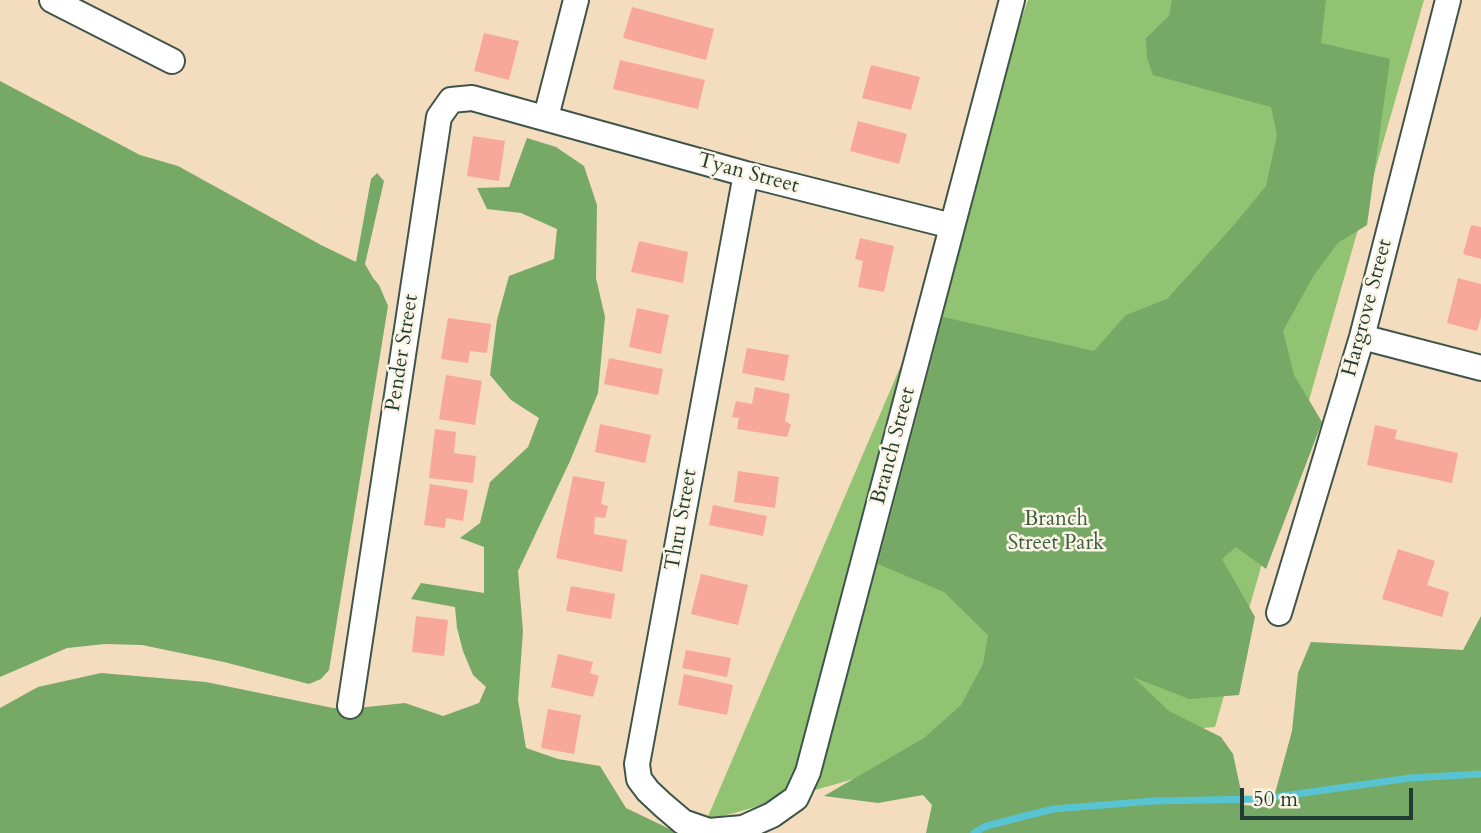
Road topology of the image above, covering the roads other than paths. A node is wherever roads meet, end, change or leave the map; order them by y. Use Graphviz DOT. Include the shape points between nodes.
graph roads {
  1 [pos="52,0"];
  2 [pos="576,0"];
  3 [pos="1012,0"];
  4 [pos="1448,0"];
  5 [pos="172,61"];
  6 [pos="546,117"];
  7 [pos="746,174"];
  8 [pos="951,226"];
  9 [pos="1362,337"];
  10 [pos="1481,368"];
  11 [pos="1279,613"];
  12 [pos="350,706"];
  13 [pos="709,831"];
  1 -- 5 [label="street"];
  2 -- 6 [label="street"];
  3 -- 8 [label="street, Branch Street"];
  4 -- 9 [label="street, Hargrove Street"];
  6 -- 7 [label="street, Tyan Street"];
  6 -- 12 [label="street, Pender Street" via="472,98 451,100 439,117"];
  7 -- 8 [label="street, Tyan Street"];
  7 -- 13 [label="street, Thru Street" via="637,764 639,779 663,805 683,822"];
  8 -- 13 [label="street, Branch Street" via="808,772 796,798 772,814 743,828"];
  9 -- 10 [label="street"];
  9 -- 11 [label="street, Hargrove Street"];
}
